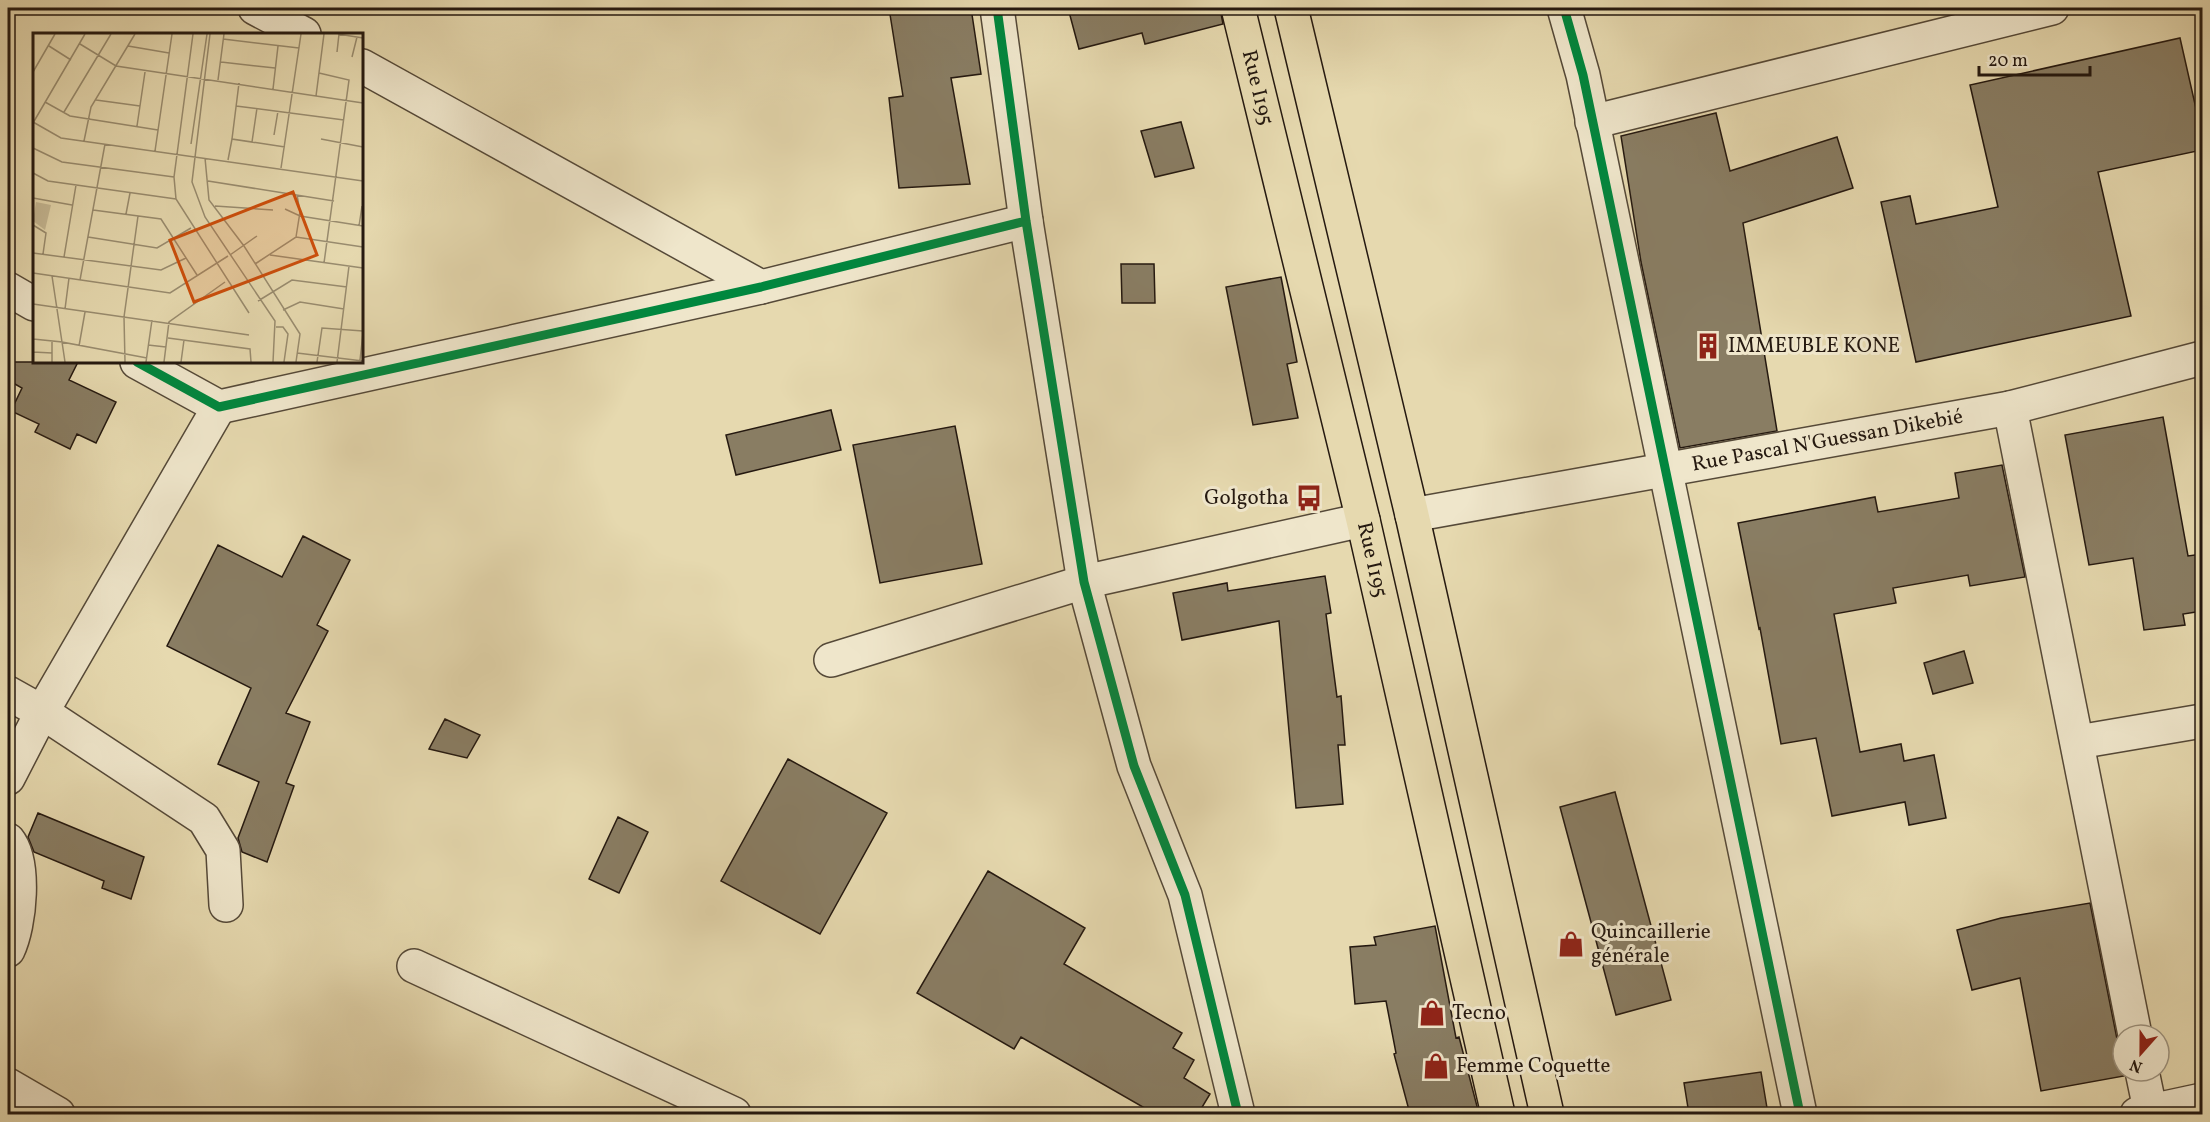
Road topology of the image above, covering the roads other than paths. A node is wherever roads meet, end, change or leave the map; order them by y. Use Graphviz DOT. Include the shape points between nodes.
graph roads {
  1 [pos="255,8"];
  2 [pos="997,8"];
  3 [pos="1238,8"];
  4 [pos="1291,8"];
  5 [pos="1564,8"];
  6 [pos="2052,8"];
  7 [pos="302,33"];
  8 [pos="363,67"];
  9 [pos="1592,122"];
  10 [pos="1026,221"];
  11 [pos="761,287"];
  12 [pos="8,289"];
  13 [pos="33,303"];
  14 [pos="2202,358"];
  15 [pos="139,363"];
  16 [pos="219,407"];
  17 [pos="2010,408"];
  18 [pos="1665,469"];
  19 [pos="1412,515"];
  20 [pos="1363,520"];
  21 [pos="1084,582"];
  22 [pos="831,660"];
  23 [pos="8,693"];
  24 [pos="42,712"];
  25 [pos="2202,721"];
  26 [pos="2078,742"];
  27 [pos="8,778"];
  28 [pos="8,840"];
  29 [pos="226,905"];
  30 [pos="8,950"];
  31 [pos="414,966"];
  32 [pos="2133,1023"];
  33 [pos="2143,1083"];
  34 [pos="8,1085"];
  35 [pos="2202,1100"];
  36 [pos="58,1114"];
  37 [pos="734,1114"];
  38 [pos="1238,1114"];
  39 [pos="1498,1114"];
  40 [pos="1547,1114"];
  41 [pos="1800,1114"];
  42 [pos="2146,1114"];
  1 -- 7 [label="street"];
  2 -- 10 [label="street"];
  3 -- 20 [label="main road, Rue I195"];
  4 -- 19 [label="main road"];
  5 -- 9 [label="street"];
  6 -- 9 [label="street"];
  8 -- 11 [label="street"];
  9 -- 18 [label="street"];
  10 -- 11 [label="street"];
  10 -- 21 [label="street"];
  11 -- 16 [label="street"];
  12 -- 13 [label="street"];
  14 -- 17 [label="street, Rue Pascal N'Guessan Dikebié"];
  15 -- 16 [label="street"];
  16 -- 24 [label="street"];
  17 -- 18 [label="street, Rue Pascal N'Guessan Dikebié"];
  17 -- 26 [label="street"];
  18 -- 19 [label="street, Rue Pascal N'Guessan Dikebié"];
  18 -- 41 [label="street"];
  19 -- 40 [label="main road"];
  20 -- 21 [label="street"];
  20 -- 39 [label="main road, Rue I195"];
  21 -- 22 [label="street"];
  21 -- 38 [label="street" via="1134,766 1185,896"];
  23 -- 24 [label="street"];
  24 -- 27 [label="street"];
  24 -- 29 [label="street" via="204,819 223,850"];
  25 -- 26 [label="street"];
  26 -- 32 [label="street"];
  28 -- 30 [label="street" via="15,849 20,898"];
  31 -- 37 [label="street"];
  33 -- 42 [label="street"];
  34 -- 36 [label="street"];
  35 -- 42 [label="street"];
}
